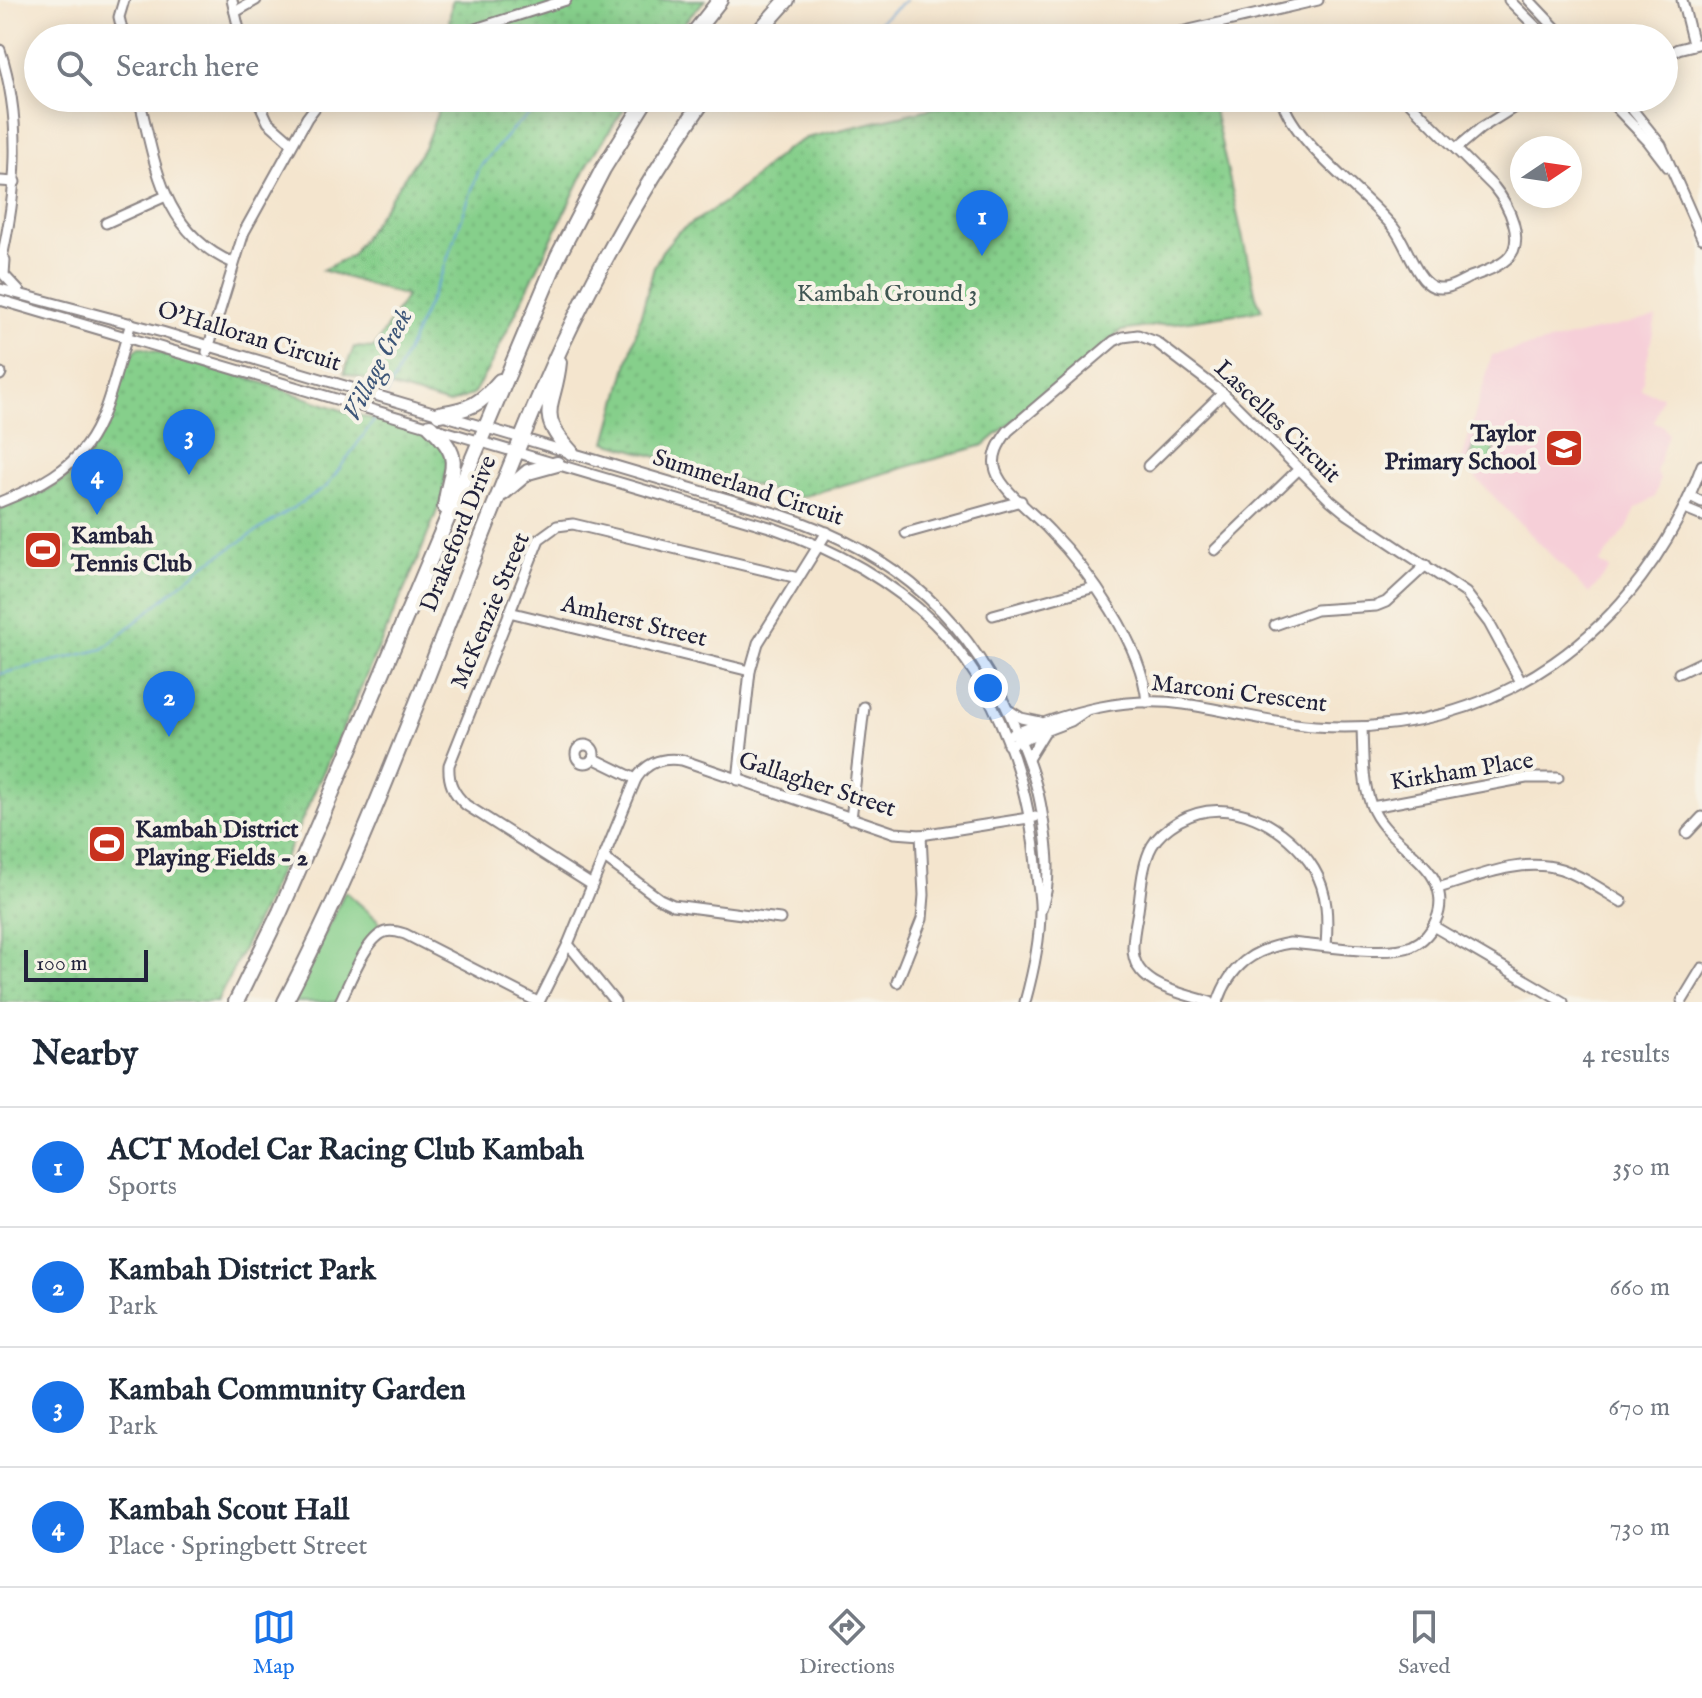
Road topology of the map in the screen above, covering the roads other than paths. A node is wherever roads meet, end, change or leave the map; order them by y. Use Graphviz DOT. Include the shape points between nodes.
graph roads {
  1 [pos="124,0"];
  2 [pos="232,0"];
  3 [pos="256,0"];
  4 [pos="566,0"];
  5 [pos="720,0"];
  6 [pos="787,0"];
  7 [pos="1318,0"];
  8 [pos="1509,0"];
  9 [pos="1529,0"];
  10 [pos="1682,0"];
  11 [pos="235,12"];
  12 [pos="121,24"];
  13 [pos="238,24"];
  14 [pos="491,24"];
  15 [pos="701,24"];
  16 [pos="766,24"];
  17 [pos="1215,24"];
  18 [pos="1533,24"];
  19 [pos="1552,24"];
  20 [pos="1697,43"];
  21 [pos="0,50"];
  22 [pos="1678,51"];
  23 [pos="143,112"];
  24 [pos="263,112"];
  25 [pos="313,112"];
  26 [pos="638,112"];
  27 [pos="696,112"];
  28 [pos="1287,112"];
  29 [pos="1419,112"];
  30 [pos="1507,112"];
  31 [pos="1629,112"];
  32 [pos="292,143"];
  33 [pos="1456,149"];
  34 [pos="0,181"];
  35 [pos="15,182"];
  36 [pos="166,196"];
  37 [pos="106,223"];
  38 [pos="1702,238"];
  39 [pos="5,245"];
  40 [pos="233,263"];
  41 [pos="0,266"];
  42 [pos="0,289"];
  43 [pos="29,296"];
  44 [pos="0,300"];
  45 [pos="131,323"];
  46 [pos="127,337"];
  47 [pos="209,346"];
  48 [pos="560,350"];
  49 [pos="205,360"];
  50 [pos="508,372"];
  51 [pos="1223,393"];
  52 [pos="439,414"];
  53 [pos="430,426"];
  54 [pos="483,434"];
  55 [pos="519,445"];
  56 [pos="571,452"];
  57 [pos="557,464"];
  58 [pos="1702,465"];
  59 [pos="1148,466"];
  60 [pos="1299,469"];
  61 [pos="1690,496"];
  62 [pos="497,499"];
  63 [pos="1021,501"];
  64 [pos="0,502"];
  65 [pos="1702,502"];
  66 [pos="1685,509"];
  67 [pos="1702,516"];
  68 [pos="442,527"];
  69 [pos="827,532"];
  70 [pos="906,533"];
  71 [pos="819,545"];
  72 [pos="1215,550"];
  73 [pos="1426,565"];
  74 [pos="798,578"];
  75 [pos="1095,587"];
  76 [pos="509,612"];
  77 [pos="993,615"];
  78 [pos="1275,625"];
  79 [pos="1702,662"];
  80 [pos="750,671"];
  81 [pos="1679,673"];
  82 [pos="1521,682"];
  83 [pos="1147,702"];
  84 [pos="864,707"];
  85 [pos="1010,711"];
  86 [pos="1045,726"];
  87 [pos="1362,727"];
  88 [pos="1019,736"];
  89 [pos="1006,741"];
  90 [pos="593,758"];
  91 [pos="1028,759"];
  92 [pos="1558,778"];
  93 [pos="636,779"];
  94 [pos="738,780"];
  95 [pos="1372,807"];
  96 [pos="1043,816"];
  97 [pos="1702,817"];
  98 [pos="1030,818"];
  99 [pos="851,819"];
  100 [pos="1687,833"];
  101 [pos="921,835"];
  102 [pos="603,857"];
  103 [pos="592,885"];
  104 [pos="1438,888"];
  105 [pos="1622,902"];
  106 [pos="1041,910"];
  107 [pos="780,919"];
  108 [pos="1433,926"];
  109 [pos="568,944"];
  110 [pos="1326,946"];
  111 [pos="1702,968"];
  112 [pos="897,982"];
  113 [pos="1682,1001"];
  114 [pos="236,1002"];
  115 [pos="285,1002"];
  116 [pos="340,1002"];
  117 [pos="538,1002"];
  118 [pos="615,1002"];
  119 [pos="1025,1002"];
  120 [pos="1210,1002"];
  121 [pos="1218,1002"];
  122 [pos="1563,1002"];
  1 -- 12 [label="street"];
  2 -- 11 [label="street"];
  3 -- 11 [label="street"];
  4 -- 14 [label="street"];
  5 -- 15 [label="highway"];
  6 -- 16 [label="highway"];
  7 -- 17 [label="street"];
  8 -- 18 [label="street"];
  9 -- 19 [label="street"];
  10 -- 20 [label="street"];
  11 -- 13 [label="street"];
  20 -- 22 [label="street"];
  21 -- 35 [label="street" via="13,113"];
  23 -- 36 [label="street"];
  24 -- 32 [label="street"];
  25 -- 32 [label="street"];
  26 -- 50 [label="highway, Drakeford Drive" via="573,228"];
  27 -- 48 [label="highway, Drakeford Drive" via="638,200"];
  28 -- 33 [label="street" via="1293,124 1394,227 1419,274 1437,288 1501,263 1516,243 1503,198"];
  29 -- 33 [label="street"];
  30 -- 33 [label="street"];
  31 -- 38 [label="street" via="1661,145"];
  32 -- 40 [label="street" via="255,209"];
  34 -- 35 [label="street"];
  35 -- 39 [label="street"];
  36 -- 37 [label="street"];
  36 -- 40 [label="street" via="192,236"];
  39 -- 41 [label="street"];
  39 -- 43 [label="street" via="4,275"];
  40 -- 47 [label="street"];
  42 -- 43 [label="street, O'Halloran Circuit"];
  43 -- 45 [label="street, O'Halloran Circuit"];
  44 -- 46 [label="street, O'Halloran Circuit"];
  45 -- 46 [label="street"];
  45 -- 47 [label="street, O'Halloran Circuit"];
  46 -- 49 [label="street, O'Halloran Circuit"];
  46 -- 64 [label="street" via="100,424 84,450 53,478"];
  47 -- 49 [label="street"];
  47 -- 52 [label="street, O'Halloran Circuit"];
  48 -- 55 [label="highway, Drakeford Drive"];
  48 -- 56 [label="highway" via="549,421"];
  49 -- 53 [label="street, O'Halloran Circuit"];
  50 -- 52 [label="highway" via="475,405"];
  50 -- 54 [label="highway, Drakeford Drive"];
  51 -- 59 [label="street"];
  51 -- 60 [label="street, Lascelles Circuit"];
  51 -- 63 [label="street, Lascelles Circuit" via="1148,338 1114,341 1000,441 997,474"];
  52 -- 54 [label="street, O'Halloran Circuit"];
  53 -- 54 [label="street, O'Halloran Circuit"];
  53 -- 68 [label="highway" via="448,446 453,463"];
  54 -- 55 [label="street, Summerland Circuit"];
  54 -- 55 [label="street, Summerland Circuit"];
  54 -- 68 [label="highway, Drakeford Drive"];
  55 -- 56 [label="street, Summerland Circuit"];
  55 -- 57 [label="street, Summerland Circuit"];
  55 -- 62 [label="highway, Drakeford Drive"];
  56 -- 69 [label="street, Summerland Circuit"];
  57 -- 62 [label="highway" via="528,472"];
  57 -- 71 [label="street, Summerland Circuit"];
  58 -- 61 [label="street, Marconi Crescent"];
  60 -- 72 [label="street"];
  60 -- 73 [label="street, Lascelles Circuit" via="1347,514"];
  61 -- 65 [label="street"];
  61 -- 66 [label="street, Marconi Crescent"];
  62 -- 115 [label="highway, Drakeford Drive" via="371,819"];
  63 -- 70 [label="street"];
  63 -- 75 [label="street, Lascelles Circuit"];
  66 -- 67 [label="street"];
  66 -- 82 [label="street, Marconi Crescent" via="1648,572 1617,609 1570,651"];
  68 -- 114 [label="highway, Drakeford Drive" via="322,816"];
  69 -- 71 [label="street"];
  69 -- 85 [label="street, Summerland Circuit" via="885,564 939,607 980,656"];
  71 -- 74 [label="street"];
  71 -- 89 [label="street, Summerland Circuit" via="882,580 936,625 977,678"];
  73 -- 78 [label="street" via="1376,606 1316,610"];
  73 -- 82 [label="street, Lascelles Circuit" via="1479,607"];
  74 -- 76 [label="street, McKenzie Street" via="562,524 539,539"];
  74 -- 80 [label="street" via="762,633"];
  75 -- 77 [label="street"];
  75 -- 83 [label="street, Lascelles Circuit" via="1135,657"];
  76 -- 80 [label="street, Amherst Street"];
  76 -- 103 [label="street, McKenzie Street" via="449,765 451,787 466,805"];
  79 -- 81 [label="street"];
  80 -- 94 [label="street"];
  82 -- 87 [label="street, Marconi Crescent" via="1448,712"];
  83 -- 86 [label="street, Marconi Crescent" via="1067,713"];
  83 -- 87 [label="street, Marconi Crescent" via="1286,723"];
  84 -- 99 [label="street"];
  85 -- 86 [label="street"];
  85 -- 88 [label="street, Summerland Circuit"];
  86 -- 88 [label="street, Marconi Crescent"];
  86 -- 91 [label="street"];
  87 -- 95 [label="street"];
  88 -- 89 [label="street, Marconi Crescent"];
  88 -- 91 [label="street, Summerland Circuit"];
  89 -- 98 [label="street, Summerland Circuit"];
  90 -- 93 [label="street"];
  91 -- 96 [label="street, Summerland Circuit"];
  92 -- 95 [label="street, Kirkham Place" via="1526,778"];
  93 -- 94 [label="street, Gallagher Street" via="649,764 671,758"];
  93 -- 102 [label="street"];
  94 -- 99 [label="street, Gallagher Street"];
  95 -- 104 [label="street" via="1390,834 1429,870"];
  96 -- 98 [label="street, Gallagher Street"];
  96 -- 106 [label="street, Summerland Circuit" via="1047,888"];
  97 -- 100 [label="street"];
  98 -- 101 [label="street, Gallagher Street"];
  98 -- 106 [label="street, Summerland Circuit"];
  99 -- 101 [label="street, Gallagher Street"];
  101 -- 112 [label="street" via="923,911"];
  102 -- 103 [label="street"];
  102 -- 107 [label="street" via="673,905"];
  103 -- 109 [label="street"];
  104 -- 105 [label="street" via="1508,868 1542,865 1574,874"];
  104 -- 108 [label="street" via="1440,908"];
  106 -- 119 [label="street, Summerland Circuit"];
  108 -- 110 [label="street" via="1417,943 1400,950"];
  108 -- 122 [label="street"];
  109 -- 117 [label="street"];
  109 -- 118 [label="street"];
  110 -- 120 [label="street" via="1327,906 1319,878 1289,839 1233,810 1186,817 1160,835 1146,860 1133,949 1140,970 1153,982"];
  110 -- 121 [label="street" via="1290,943 1259,951 1234,969"];
  111 -- 113 [label="street"];
  116 -- 117 [label="street" via="371,942 394,931"];
}
